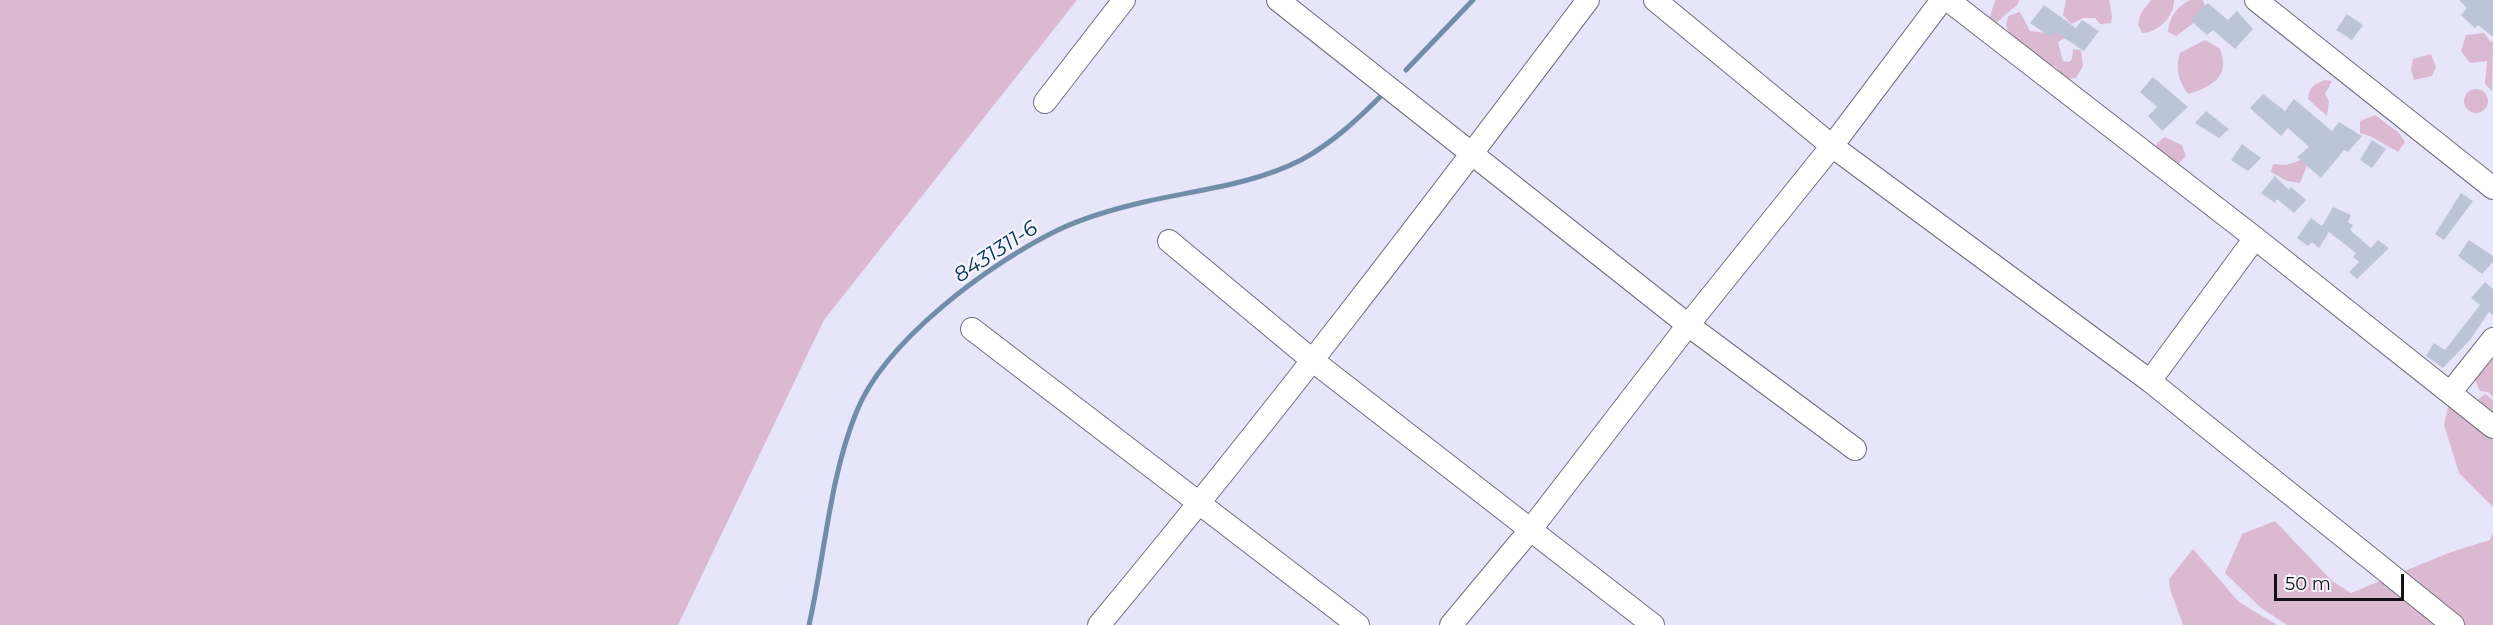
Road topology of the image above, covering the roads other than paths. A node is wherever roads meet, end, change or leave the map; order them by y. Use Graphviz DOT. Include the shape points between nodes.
graph roads {
  1 [pos="1124,0"];
  2 [pos="1278,0"];
  3 [pos="1588,0"];
  4 [pos="1654,0"];
  5 [pos="1942,0"];
  6 [pos="1948,0"];
  7 [pos="2256,0"];
  8 [pos="1045,102"];
  9 [pos="1832,146"];
  10 [pos="1472,153"];
  11 [pos="2493,188"];
  12 [pos="2255,238"];
  13 [pos="1168,241"];
  14 [pos="1688,326"];
  15 [pos="972,329"];
  16 [pos="2493,339"];
  17 [pos="1312,360"];
  18 [pos="2150,381"];
  19 [pos="2450,393"];
  20 [pos="2493,428"];
  21 [pos="1855,448"];
  22 [pos="1200,504"];
  23 [pos="1531,529"];
  24 [pos="1099,625"];
  25 [pos="1358,625"];
  26 [pos="1451,625"];
  27 [pos="1653,625"];
  28 [pos="2452,625"];
  1 -- 8 [label="street"];
  2 -- 10 [label="street"];
  3 -- 10 [label="street"];
  4 -- 9 [label="street"];
  5 -- 9 [label="street"];
  6 -- 12 [label="street"];
  7 -- 11 [label="street"];
  9 -- 14 [label="street"];
  9 -- 18 [label="street"];
  10 -- 14 [label="street"];
  10 -- 17 [label="street"];
  12 -- 18 [label="street"];
  12 -- 19 [label="street"];
  13 -- 17 [label="street"];
  14 -- 21 [label="street"];
  14 -- 23 [label="street"];
  15 -- 22 [label="street"];
  16 -- 19 [label="street"];
  17 -- 22 [label="street"];
  17 -- 23 [label="street"];
  18 -- 28 [label="street"];
  19 -- 20 [label="street"];
  22 -- 24 [label="street"];
  22 -- 25 [label="street"];
  23 -- 26 [label="street"];
  23 -- 27 [label="street"];
}
